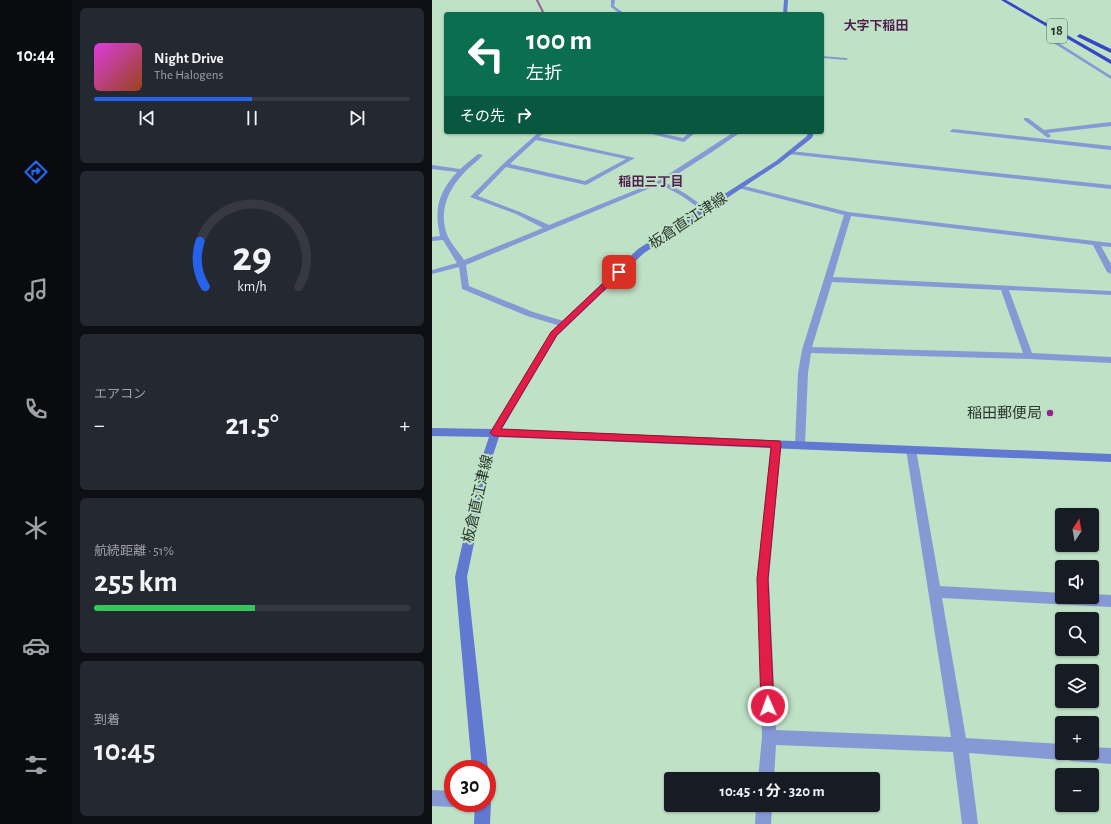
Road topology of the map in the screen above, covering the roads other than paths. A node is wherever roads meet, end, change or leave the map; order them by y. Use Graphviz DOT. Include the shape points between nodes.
graph roads {
  1 [pos="612,0"];
  2 [pos="786,0"];
  3 [pos="1003,0"];
  4 [pos="1014,0"];
  5 [pos="620,12"];
  6 [pos="785,12"];
  7 [pos="1057,25"];
  8 [pos="1054,41"];
  9 [pos="1111,51"];
  10 [pos="1111,55"];
  11 [pos="824,57"];
  12 [pos="1102,57"];
  13 [pos="846,60"];
  14 [pos="1111,62"];
  15 [pos="1111,67"];
  16 [pos="1111,78"];
  17 [pos="1026,119"];
  18 [pos="1111,124"];
  19 [pos="953,131"];
  20 [pos="1044,132"];
  21 [pos="539,134"];
  22 [pos="656,134"];
  23 [pos="691,134"];
  24 [pos="735,134"];
  25 [pos="811,134"];
  26 [pos="534,138"];
  27 [pos="1058,143"];
  28 [pos="1111,148"];
  29 [pos="790,153"];
  30 [pos="480,155"];
  31 [pos="505,165"];
  32 [pos="432,167"];
  33 [pos="460,171"];
  34 [pos="660,182"];
  35 [pos="740,187"];
  36 [pos="1111,187"];
  37 [pos="705,210"];
  38 [pos="848,214"];
  39 [pos="550,228"];
  40 [pos="445,238"];
  41 [pos="432,239"];
  42 [pos="1096,243"];
  43 [pos="1111,245"];
  44 [pos="461,264"];
  45 [pos="432,272"];
  46 [pos="1111,272"];
  47 [pos="829,279"];
  48 [pos="1004,288"];
  49 [pos="1111,294"];
  50 [pos="564,324"];
  51 [pos="807,350"];
  52 [pos="1029,356"];
  53 [pos="1111,360"];
  54 [pos="432,432"];
  55 [pos="494,433"];
  56 [pos="776,444"];
  57 [pos="800,445"];
  58 [pos="912,449"];
  59 [pos="1111,458"];
  60 [pos="935,592"];
  61 [pos="1111,601"];
  62 [pos="769,737"];
  63 [pos="960,745"];
  64 [pos="1055,752"];
  65 [pos="1099,755"];
  66 [pos="1111,756"];
  67 [pos="479,760"];
  68 [pos="766,772"];
  69 [pos="432,798"];
  70 [pos="444,799"];
  71 [pos="483,812"];
  72 [pos="764,812"];
  73 [pos="482,824"];
  74 [pos="763,824"];
  75 [pos="970,824"];
  1 -- 5 [label="street" via="612,6"];
  2 -- 6 [label="main road"];
  3 -- 12 [label="highway, 18"];
  4 -- 7 [label="highway, 18"];
  7 -- 9 [label="highway, 18"];
  7 -- 10 [label="highway, 18"];
  8 -- 16 [label="street"];
  11 -- 13 [label="street"];
  12 -- 14 [label="highway, 18"];
  12 -- 15 [label="highway"];
  17 -- 20 [label="street"];
  18 -- 20 [label="street"];
  19 -- 27 [label="street"];
  20 -- 27 [label="street"];
  21 -- 26 [label="street"];
  22 -- 23 [label="street" via="684,140"];
  24 -- 34 [label="street"];
  25 -- 29 [label="main road, 板倉直江津線"];
  26 -- 31 [label="street"];
  26 -- 31 [label="street" via="632,158 586,183"];
  27 -- 28 [label="street"];
  29 -- 35 [label="main road, 板倉直江津線"];
  29 -- 36 [label="street"];
  30 -- 33 [label="street"];
  31 -- 39 [label="street" via="473,197"];
  32 -- 33 [label="street"];
  33 -- 40 [label="street" via="439,193 438,221"];
  34 -- 37 [label="street"];
  34 -- 39 [label="street"];
  35 -- 37 [label="main road, 板倉直江津線"];
  35 -- 38 [label="street"];
  37 -- 50 [label="main road, 板倉直江津線" via="642,251"];
  38 -- 42 [label="street"];
  38 -- 47 [label="street"];
  39 -- 44 [label="street"];
  40 -- 41 [label="street"];
  40 -- 44 [label="street"];
  42 -- 43 [label="street"];
  42 -- 46 [label="street"];
  44 -- 45 [label="street"];
  44 -- 50 [label="street" via="465,287 530,314"];
  47 -- 48 [label="street"];
  47 -- 51 [label="street" via="823,291"];
  48 -- 49 [label="street"];
  48 -- 52 [label="street"];
  50 -- 55 [label="main road, 板倉直江津線" via="554,334"];
  51 -- 52 [label="street"];
  51 -- 57 [label="street" via="803,373"];
  52 -- 53 [label="street"];
  54 -- 55 [label="main road"];
  55 -- 56 [label="main road"];
  55 -- 67 [label="main road, 板倉直江津線" via="461,577"];
  56 -- 57 [label="main road"];
  56 -- 62 [label="street" via="763,579"];
  57 -- 58 [label="main road"];
  58 -- 59 [label="main road"];
  58 -- 60 [label="street"];
  60 -- 61 [label="street"];
  60 -- 63 [label="street"];
  62 -- 63 [label="street"];
  62 -- 68 [label="street"];
  63 -- 64 [label="street"];
  63 -- 75 [label="street"];
  65 -- 66 [label="street"];
  69 -- 70 [label="street"];
  71 -- 73 [label="main road"];
  72 -- 74 [label="street"];
}
